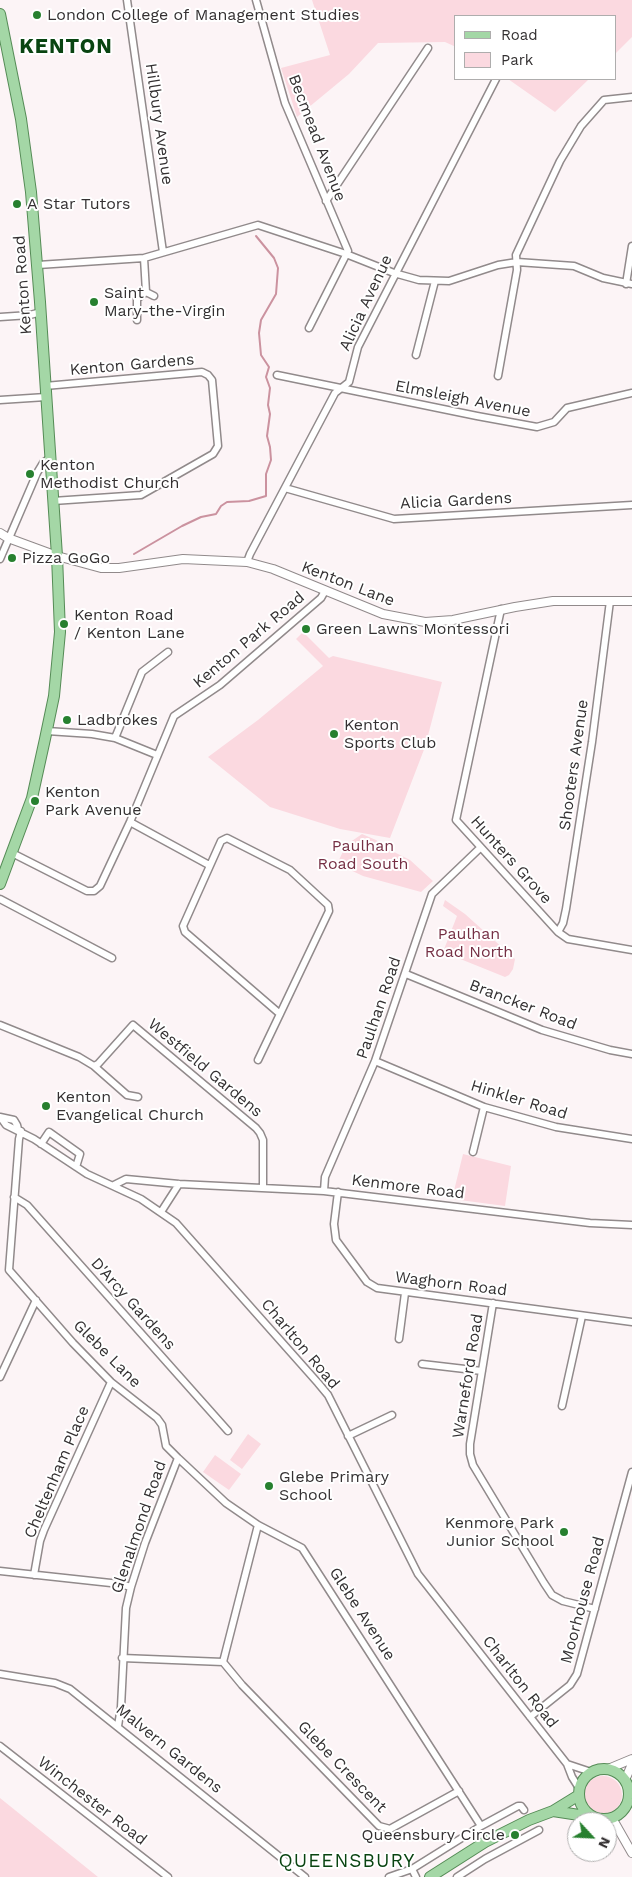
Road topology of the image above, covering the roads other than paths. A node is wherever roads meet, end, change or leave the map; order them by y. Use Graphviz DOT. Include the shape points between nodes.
graph roads {
  1 [pos="127,0"];
  2 [pos="256,0"];
  3 [pos="0,14"];
  4 [pos="428,48"];
  5 [pos="495,80"];
  6 [pos="632,97"];
  7 [pos="326,201"];
  8 [pos="632,246"];
  9 [pos="163,252"];
  10 [pos="346,254"];
  11 [pos="144,258"];
  12 [pos="517,262"];
  13 [pos="38,265"];
  14 [pos="394,273"];
  15 [pos="435,281"];
  16 [pos="629,284"];
  17 [pos="146,292"];
  18 [pos="154,296"];
  19 [pos="41,312"];
  20 [pos="0,317"];
  21 [pos="136,320"];
  22 [pos="309,328"];
  23 [pos="416,355"];
  24 [pos="277,375"];
  25 [pos="498,376"];
  26 [pos="341,389"];
  27 [pos="45,392"];
  28 [pos="632,394"];
  29 [pos="0,400"];
  30 [pos="50,458"];
  31 [pos="285,488"];
  32 [pos="53,501"];
  33 [pos="632,505"];
  34 [pos="0,533"];
  35 [pos="8,538"];
  36 [pos="57,556"];
  37 [pos="0,559"];
  38 [pos="247,562"];
  39 [pos="325,591"];
  40 [pos="610,600"];
  41 [pos="632,600"];
  42 [pos="501,609"];
  43 [pos="168,652"];
  44 [pos="47,732"];
  45 [pos="115,738"];
  46 [pos="156,755"];
  47 [pos="130,822"];
  48 [pos="480,848"];
  49 [pos="12,853"];
  50 [pos="209,864"];
  51 [pos="0,884"];
  52 [pos="0,899"];
  53 [pos="558,932"];
  54 [pos="632,950"];
  55 [pos="112,958"];
  56 [pos="406,974"];
  57 [pos="280,1014"];
  58 [pos="0,1025"];
  59 [pos="632,1054"];
  60 [pos="258,1060"];
  61 [pos="375,1061"];
  62 [pos="94,1066"];
  63 [pos="138,1098"];
  64 [pos="484,1107"];
  65 [pos="1,1117"];
  66 [pos="19,1130"];
  67 [pos="632,1139"];
  68 [pos="41,1144"];
  69 [pos="473,1152"];
  70 [pos="76,1167"];
  71 [pos="179,1184"];
  72 [pos="114,1185"];
  73 [pos="263,1187"];
  74 [pos="324,1191"];
  75 [pos="338,1192"];
  76 [pos="14,1197"];
  77 [pos="161,1212"];
  78 [pos="632,1226"];
  79 [pos="405,1292"];
  80 [pos="36,1300"];
  81 [pos="493,1303"];
  82 [pos="582,1316"];
  83 [pos="632,1322"];
  84 [pos="399,1338"];
  85 [pos="422,1364"];
  86 [pos="482,1371"];
  87 [pos="0,1377"];
  88 [pos="111,1382"];
  89 [pos="562,1406"];
  90 [pos="392,1415"];
  91 [pos="228,1432"];
  92 [pos="348,1436"];
  93 [pos="178,1458"];
  94 [pos="632,1472"];
  95 [pos="258,1525"];
  96 [pos="0,1571"];
  97 [pos="34,1575"];
  98 [pos="130,1587"];
  99 [pos="595,1609"];
  100 [pos="122,1658"];
  101 [pos="223,1662"];
  102 [pos="0,1674"];
  103 [pos="530,1717"];
  104 [pos="118,1726"];
  105 [pos="0,1746"];
  106 [pos="632,1759"];
  107 [pos="567,1764"];
  108 [pos="632,1764"];
  109 [pos="608,1769"];
  110 [pos="591,1772"];
  111 [pos="628,1781"];
  112 [pos="459,1791"];
  113 [pos="579,1791"];
  114 [pos="630,1801"];
  115 [pos="524,1810"];
  116 [pos="553,1811"];
  117 [pos="587,1812"];
  118 [pos="567,1813"];
  119 [pos="617,1814"];
  120 [pos="481,1826"];
  121 [pos="617,1827"];
  122 [pos="539,1830"];
  123 [pos="471,1851"];
  124 [pos="632,1853"];
  125 [pos="478,1863"];
  126 [pos="412,1869"];
  127 [pos="168,1877"];
  128 [pos="305,1877"];
  129 [pos="389,1877"];
  130 [pos="416,1877"];
  131 [pos="430,1877"];
  132 [pos="457,1877"];
  1 -- 9 [label="street, Hillbury Avenue"];
  2 -- 7 [label="street, Becmead Avenue" via="285,103"];
  3 -- 13 [label="main road, Kenton Road" via="21,119"];
  4 -- 7 [label="street"];
  5 -- 14 [label="street, Alicia Avenue"];
  6 -- 12 [label="street" via="604,100 581,126 560,161 516,255"];
  7 -- 10 [label="street, Becmead Avenue" via="348,251"];
  8 -- 16 [label="street"];
  9 -- 10 [label="street" via="258,225"];
  9 -- 11 [label="street"];
  10 -- 14 [label="street"];
  10 -- 22 [label="street"];
  11 -- 13 [label="street"];
  11 -- 17 [label="street"];
  12 -- 15 [label="street" via="449,281"];
  12 -- 16 [label="street" via="574,266"];
  12 -- 25 [label="street"];
  13 -- 19 [label="main road, Kenton Road"];
  14 -- 15 [label="street"];
  14 -- 26 [label="street, Alicia Avenue" via="358,347 349,382"];
  15 -- 23 [label="street"];
  17 -- 18 [label="street"];
  17 -- 21 [label="street" via="137,298"];
  19 -- 20 [label="street"];
  19 -- 27 [label="main road, Kenton Road"];
  24 -- 26 [label="street, Elmsleigh Avenue"];
  26 -- 28 [label="street, Elmsleigh Avenue" via="537,427 554,422 567,408"];
  26 -- 31 [label="street, Alicia Avenue"];
  27 -- 29 [label="street, Kenton Gardens"];
  27 -- 30 [label="main road, Kenton Road"];
  27 -- 32 [label="street, Kenton Gardens" via="202,372 212,380 218,446 213,454 141,495"];
  30 -- 32 [label="main road, Kenton Road"];
  30 -- 35 [label="street" via="43,462 37,473"];
  31 -- 33 [label="street, Alicia Gardens" via="394,519"];
  31 -- 38 [label="street, Alicia Avenue"];
  32 -- 36 [label="main road, Kenton Road"];
  34 -- 35 [label="street, Kenton Lane"];
  35 -- 36 [label="street, Kenton Lane"];
  35 -- 37 [label="street"];
  36 -- 38 [label="street, Kenton Lane" via="101,568 183,559"];
  36 -- 44 [label="main road, Kenton Road" via="59,640"];
  38 -- 39 [label="street, Kenton Lane"];
  39 -- 42 [label="street, Kenton Lane" via="382,614 425,622 453,620"];
  39 -- 46 [label="street, Kenton Park Road" via="321,598 220,685 174,716"];
  40 -- 41 [label="street, Kenton Lane"];
  40 -- 42 [label="street, Kenton Lane" via="553,601"];
  40 -- 53 [label="street, Shooters Avenue" via="568,899"];
  42 -- 48 [label="street, Hunters Grove" via="456,820"];
  43 -- 45 [label="street" via="142,672"];
  44 -- 45 [label="street"];
  44 -- 49 [label="main road, Kenton Road" via="32,798"];
  45 -- 46 [label="street"];
  46 -- 47 [label="street"];
  47 -- 49 [label="street" via="100,886 94,891 87,891"];
  47 -- 50 [label="street"];
  48 -- 53 [label="street, Hunters Grove"];
  48 -- 56 [label="street, Paulhan Road" via="432,894"];
  49 -- 51 [label="main road, Kenton Road"];
  50 -- 57 [label="street" via="184,926 185,932"];
  50 -- 57 [label="street" via="221,841 227,838 290,870 328,905 329,911"];
  52 -- 55 [label="street"];
  53 -- 54 [label="street, Hunters Grove" via="568,939"];
  56 -- 59 [label="street, Brancker Road" via="542,1030"];
  56 -- 61 [label="street, Paulhan Road"];
  57 -- 60 [label="street"];
  58 -- 62 [label="street"];
  61 -- 64 [label="street, Hinkler Road"];
  61 -- 74 [label="street, Paulhan Road" via="325,1177"];
  62 -- 63 [label="street" via="127,1095"];
  62 -- 73 [label="street, Westfield Gardens" via="133,1025 256,1128 263,1140"];
  64 -- 67 [label="street, Hinkler Road" via="556,1127"];
  64 -- 69 [label="street"];
  65 -- 66 [label="street, Charlton Road" via="6,1124"];
  66 -- 68 [label="street, Charlton Road"];
  66 -- 76 [label="street"];
  68 -- 70 [label="street, Charlton Road"];
  68 -- 70 [label="street" via="49,1132 80,1154"];
  70 -- 72 [label="street, Charlton Road"];
  71 -- 72 [label="street, Kenmore Road" via="126,1179"];
  71 -- 73 [label="street, Kenmore Road"];
  71 -- 77 [label="street"];
  72 -- 77 [label="street, Charlton Road"];
  73 -- 74 [label="street, Kenmore Road"];
  74 -- 75 [label="street, Kenmore Road"];
  75 -- 78 [label="street, Kenmore Road"];
  75 -- 79 [label="street, Waghorn Road" via="334,1224 336,1240 367,1282 376,1288"];
  76 -- 80 [label="street, Glebe Lane" via="9,1270"];
  76 -- 91 [label="street, D'Arcy Gardens" via="27,1205"];
  77 -- 92 [label="street, Charlton Road" via="176,1223 318,1382"];
  79 -- 81 [label="street, Waghorn Road"];
  79 -- 84 [label="street"];
  80 -- 87 [label="street"];
  80 -- 88 [label="street, Glebe Lane"];
  81 -- 82 [label="street, Waghorn Road"];
  81 -- 86 [label="street, Warneford Road"];
  82 -- 83 [label="street, Waghorn Road"];
  82 -- 89 [label="street"];
  85 -- 86 [label="street"];
  86 -- 99 [label="street, Warneford Road" via="470,1444 473,1465 552,1595"];
  88 -- 93 [label="street, Glebe Lane" via="158,1418 166,1446"];
  88 -- 97 [label="street, Cheltenham Place" via="44,1530"];
  90 -- 92 [label="street"];
  92 -- 103 [label="street, Charlton Road" via="418,1574"];
  93 -- 95 [label="street, Glebe Avenue" via="226,1503"];
  93 -- 98 [label="street, Glenalmond Road"];
  94 -- 99 [label="street, Moorhouse Road"];
  95 -- 101 [label="street"];
  95 -- 112 [label="street, Glebe Avenue" via="302,1548"];
  96 -- 97 [label="street"];
  97 -- 98 [label="street"];
  98 -- 100 [label="street, Glenalmond Road"];
  99 -- 103 [label="street, Moorhouse Road" via="577,1674 570,1685"];
  100 -- 101 [label="street"];
  100 -- 104 [label="street, Glenalmond Road" via="122,1707"];
  101 -- 112 [label="street, Glebe Crescent" via="379,1826 390,1829"];
  102 -- 104 [label="street, Malvern Gardens" via="55,1683 70,1689"];
  103 -- 107 [label="street, Charlton Road"];
  104 -- 128 [label="street, Malvern Gardens"];
  105 -- 127 [label="street, Winchester Road"];
  106 -- 109 [label="street"];
  107 -- 110 [label="street"];
  107 -- 113 [label="street, Charlton Road"];
  108 -- 111 [label="street"];
  109 -- 110 [label="main road"];
  109 -- 111 [label="main road"];
  110 -- 113 [label="main road"];
  111 -- 114 [label="main road"];
  112 -- 120 [label="street, Glebe Avenue"];
  113 -- 116 [label="main road"];
  113 -- 117 [label="main road" via="583,1809"];
  114 -- 119 [label="main road"];
  115 -- 120 [label="street" via="518,1806"];
  116 -- 118 [label="main road"];
  116 -- 123 [label="main road"];
  120 -- 126 [label="street"];
  121 -- 124 [label="street"];
  122 -- 125 [label="street"];
  123 -- 125 [label="street"];
  123 -- 131 [label="main road"];
  125 -- 132 [label="street"];
  126 -- 129 [label="street"];
  126 -- 130 [label="street"];
}
